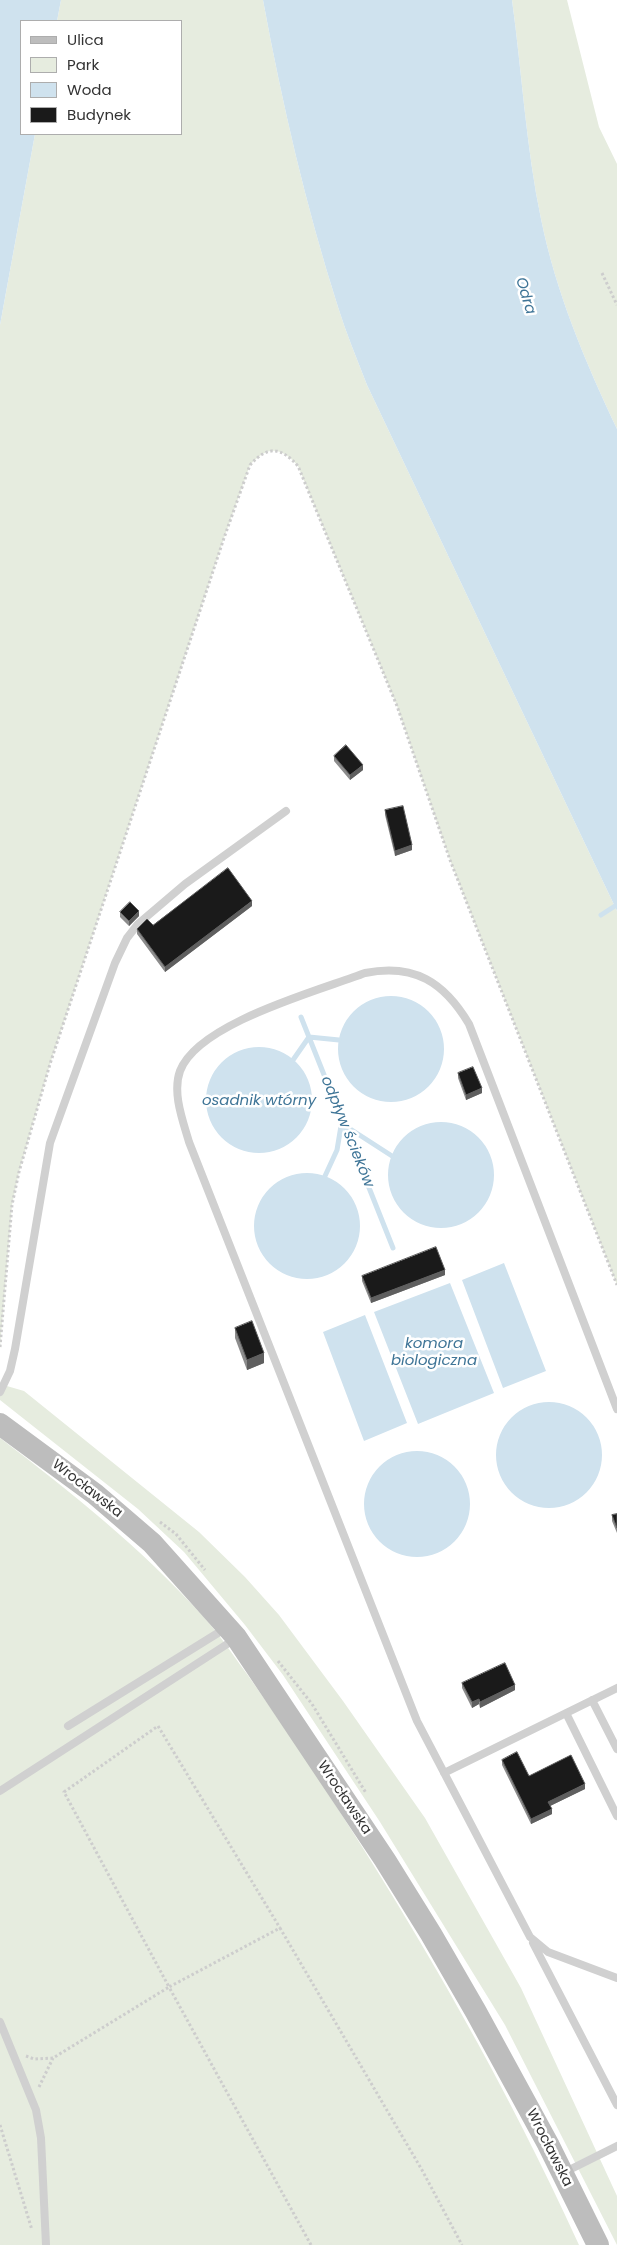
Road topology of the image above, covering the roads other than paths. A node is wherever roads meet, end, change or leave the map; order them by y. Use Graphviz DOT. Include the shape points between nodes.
graph roads {
  1 [pos="286,811"];
  2 [pos="0,1392"];
  3 [pos="617,1409"];
  4 [pos="0,1424"];
  5 [pos="232,1633"];
  6 [pos="617,1688"];
  7 [pos="592,1700"];
  8 [pos="566,1713"];
  9 [pos="68,1726"];
  10 [pos="617,1749"];
  11 [pos="444,1773"];
  12 [pos="0,1792"];
  13 [pos="617,1816"];
  14 [pos="530,1937"];
  15 [pos="617,1978"];
  16 [pos="0,2022"];
  17 [pos="617,2105"];
  18 [pos="617,2146"];
  19 [pos="562,2174"];
  20 [pos="46,2245"];
  21 [pos="598,2245"];
  1 -- 2 [label="lane" via="185,884 138,924 127,938 50,1143 15,1350"];
  3 -- 11 [label="lane" via="469,1024 447,994 411,972 382,970 365,973 229,1025 187,1057 179,1072 178,1089 188,1142 391,1657 417,1721"];
  4 -- 5 [label="main road, Wrocławska" via="94,1494 152,1543"];
  5 -- 9 [label="lane"];
  5 -- 12 [label="lane"];
  5 -- 19 [label="main road, Wrocławska" via="431,1934"];
  6 -- 7 [label="lane"];
  7 -- 8 [label="lane"];
  7 -- 10 [label="lane"];
  8 -- 11 [label="lane"];
  8 -- 13 [label="lane"];
  11 -- 14 [label="lane"];
  14 -- 15 [label="lane" via="548,1952"];
  14 -- 17 [label="lane"];
  16 -- 20 [label="lane" via="36,2110 41,2138"];
  18 -- 19 [label="lane"];
  19 -- 21 [label="main road, Wrocławska"];
}
